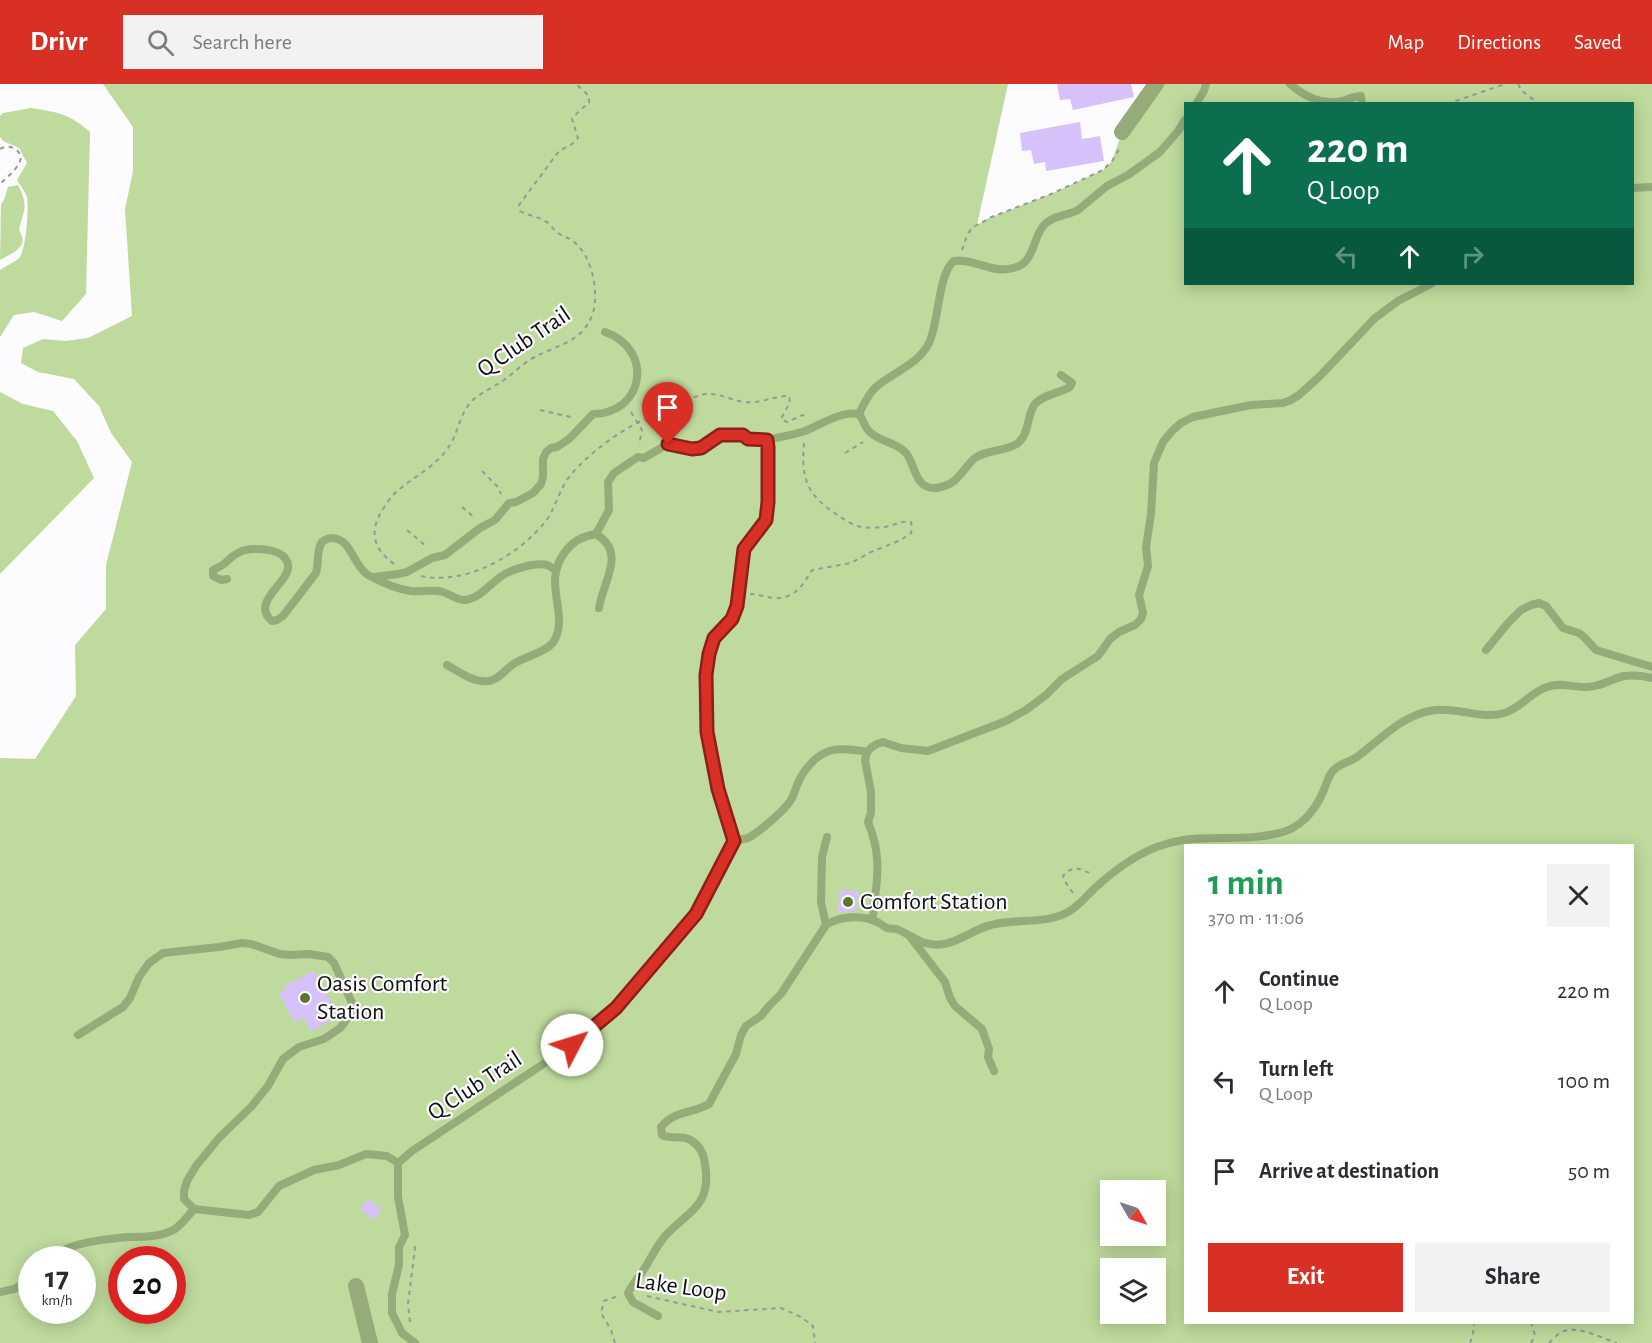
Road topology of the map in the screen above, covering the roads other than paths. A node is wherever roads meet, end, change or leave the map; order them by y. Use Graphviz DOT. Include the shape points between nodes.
graph roads {
  1 [pos="1156,84"];
  2 [pos="1206,84"];
  3 [pos="1290,84"];
  4 [pos="1197,102"];
  5 [pos="1339,102"];
  6 [pos="1339,102"];
  7 [pos="1362,102"];
  8 [pos="1184,122"];
  9 [pos="1122,132"];
  10 [pos="1652,187"];
  11 [pos="1634,188"];
  12 [pos="1429,285"];
  13 [pos="605,332"];
  14 [pos="1061,375"];
  15 [pos="859,414"];
  16 [pos="767,440"];
  17 [pos="596,534"];
  18 [pos="555,570"];
  19 [pos="374,577"];
  20 [pos="226,579"];
  21 [pos="599,608"];
  22 [pos="1486,650"];
  23 [pos="447,665"];
  24 [pos="1652,667"];
  25 [pos="1651,678"];
  26 [pos="867,753"];
  27 [pos="827,837"];
  28 [pos="734,841"];
  29 [pos="872,920"];
  30 [pos="826,925"];
  31 [pos="910,937"];
  32 [pos="78,1035"];
  33 [pos="994,1071"];
  34 [pos="398,1163"];
  35 [pos="194,1209"];
  36 [pos="74,1246"];
  37 [pos="356,1286"];
  38 [pos="18,1287"];
  39 [pos="0,1292"];
  40 [pos="658,1316"];
  41 [pos="414,1342"];
  42 [pos="370,1343"];
  1 -- 9 [label="street"];
  2 -- 4 [label="lane"];
  3 -- 5 [label="lane" via="1319,101"];
  6 -- 7 [label="lane" via="1354,96 1361,96"];
  8 -- 15 [label="lane" via="1160,152 1078,210 1044,225 1029,257 1018,267 997,271 959,260 950,264 925,350 877,386"];
  10 -- 11 [label="lane"];
  12 -- 26 [label="lane" via="1383,310 1320,376 1291,400 1193,417 1172,431 1154,463 1146,547 1148,566 1139,595 1143,613 1135,624 1110,639 1098,656 1062,679 1026,711 991,728 928,751 883,742"];
  13 -- 19 [label="lane" via="623,341 637,367 633,391 625,403 593,414 569,439 546,452 541,484 533,493 509,503 500,516 445,555 407,572"];
  14 -- 15 [label="lane" via="1072,383 1070,387 1035,404 1017,444 982,454 957,480 944,486 932,488 918,480 903,450 869,432"];
  15 -- 16 [label="lane" via="840,415 806,430"];
  16 -- 17 [label="lane" via="720,435 701,448 668,444 644,458 638,457 614,473 608,482 609,510"];
  16 -- 28 [label="lane" via="766,520 744,549 737,606 732,619 714,638 706,675 707,732 718,789"];
  17 -- 18 [label="lane" via="570,545"];
  17 -- 21 [label="lane" via="610,550 612,566"];
  18 -- 19 [label="lane" via="540,565 508,572 465,600 441,591 398,589"];
  18 -- 23 [label="lane" via="559,614 554,642 487,682 472,679"];
  19 -- 20 [label="lane" via="357,563 341,540 326,539 321,543 316,573 283,616 272,621 265,610 272,591 288,572 282,555 242,551 213,570 217,579"];
  22 -- 24 [label="lane" via="1521,610 1539,603 1563,628 1579,633 1596,650"];
  25 -- 31 [label="lane" via="1626,676 1585,687 1547,687 1518,707 1496,715 1435,710 1416,716 1333,770 1313,809 1294,827 1255,838 1194,839 1166,844 1112,874 1069,912 1048,919 988,925 942,944 925,944"];
  26 -- 28 [label="lane" via="845,748 815,758 790,802 747,838"];
  26 -- 29 [label="lane" via="865,766 871,792 868,822 879,871"];
  27 -- 30 [label="lane" via="822,857 821,902"];
  28 -- 34 [label="lane, Q Club Trail" via="696,914 616,1008 572,1045"];
  29 -- 30 [label="lane" via="855,917"];
  29 -- 31 [label="lane"];
  30 -- 40 [label="lane" via="782,994 746,1026 709,1104 674,1116 661,1127 665,1137 684,1137 699,1147 707,1182 696,1208 666,1235 628,1293 633,1302"];
  31 -- 33 [label="lane" via="945,982 955,1006 982,1029"];
  32 -- 35 [label="lane" via="123,1007 149,963 163,953 242,943 280,954 328,957 334,963 352,1003 351,1014 324,1039 299,1047 284,1059 252,1107 196,1166 184,1191 184,1199"];
  34 -- 35 [label="lane" via="387,1156 366,1154 315,1170 279,1186 258,1212 249,1215"];
  34 -- 41 [label="lane" via="398,1197 405,1235 399,1247 392,1313 402,1334"];
  35 -- 36 [label="lane" via="173,1230 161,1234"];
  37 -- 42 [label="street"];
  38 -- 39 [label="lane"];
}
